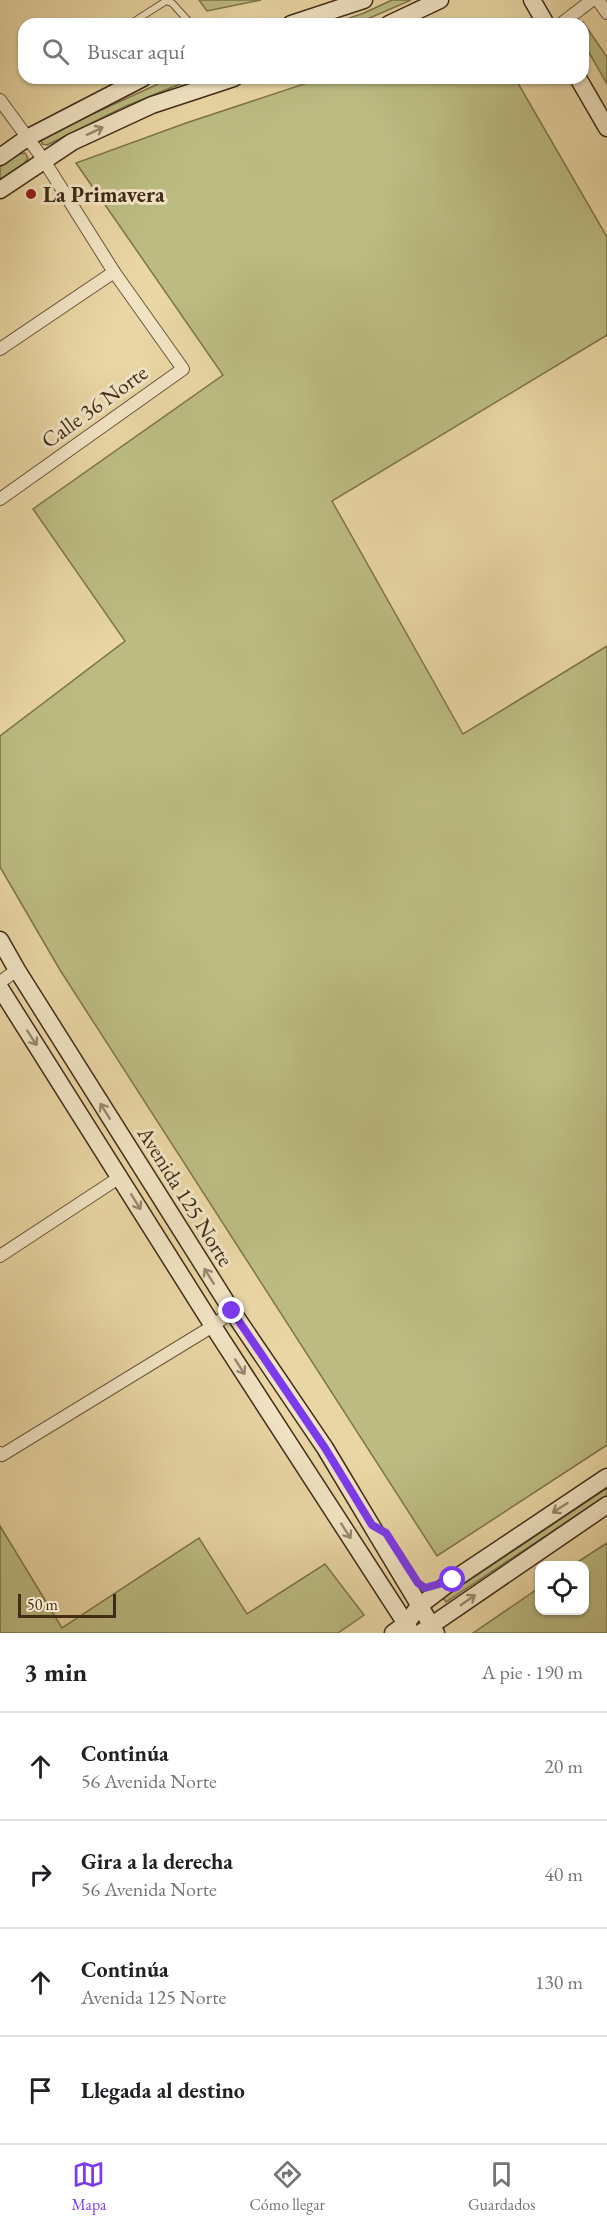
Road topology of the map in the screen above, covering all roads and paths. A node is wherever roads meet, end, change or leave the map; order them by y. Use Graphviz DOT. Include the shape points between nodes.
graph roads {
  1 [pos="364,0"];
  2 [pos="440,0"];
  3 [pos="532,0"];
  4 [pos="592,0"];
  5 [pos="598,0"];
  6 [pos="607,13"];
  7 [pos="139,18"];
  8 [pos="186,18"];
  9 [pos="309,18"];
  10 [pos="401,18"];
  11 [pos="542,18"];
  12 [pos="569,18"];
  13 [pos="131,84"];
  14 [pos="216,84"];
  15 [pos="581,84"];
  16 [pos="0,100"];
  17 [pos="607,128"];
  18 [pos="27,138"];
  19 [pos="0,157"];
  20 [pos="44,159"];
  21 [pos="0,190"];
  22 [pos="114,272"];
  23 [pos="0,349"];
  24 [pos="2,495"];
  25 [pos="0,940"];
  26 [pos="17,970"];
  27 [pos="0,982"];
  28 [pos="0,988"];
  29 [pos="120,1177"];
  30 [pos="0,1256"];
  31 [pos="232,1311"];
  32 [pos="213,1326"];
  33 [pos="0,1453"];
  34 [pos="607,1477"];
  35 [pos="607,1505"];
  36 [pos="372,1525"];
  37 [pos="453,1580"];
  38 [pos="418,1607"];
  39 [pos="416,1630"];
  1 -- 9 [label="main road"];
  2 -- 10 [label="main road"];
  3 -- 11 [label="main road"];
  4 -- 12 [label="street"];
  5 -- 6 [label="street"];
  7 -- 8 [label="lane" via="166,1"];
  13 -- 18 [label="main road"];
  20 -- 14 [label="main road, one-way" via="152,105"];
  15 -- 17 [label="main road"];
  16 -- 18 [label="street"];
  18 -- 19 [label="main road"];
  18 -- 20 [label="street"];
  20 -- 21 [label="main road"];
  20 -- 22 [label="street"];
  22 -- 23 [label="street"];
  22 -- 24 [label="street, Calle 36 Norte" via="183,369"];
  25 -- 26 [label="main road, Avenida 125 Norte"];
  26 -- 27 [label="street"];
  31 -- 26 [label="main road, Avenida 125 Norte, one-way"];
  28 -- 29 [label="main road, Avenida 125 Norte, one-way"];
  29 -- 30 [label="street"];
  29 -- 32 [label="main road, Avenida 125 Norte, one-way"];
  31 -- 32 [label="street"];
  31 -- 36 [label="main road, Avenida 125 Norte"];
  32 -- 33 [label="street"];
  32 -- 39 [label="main road, Avenida 125 Norte, one-way"];
  34 -- 37 [label="main road, one-way"];
  39 -- 35 [label="main road, one-way"];
  36 -- 37 [label="main road" via="386,1533 425,1588"];
  36 -- 38 [label="main road, Avenida 125 Norte"];
  37 -- 38 [label="main road"];
  38 -- 39 [label="main road"];
}
